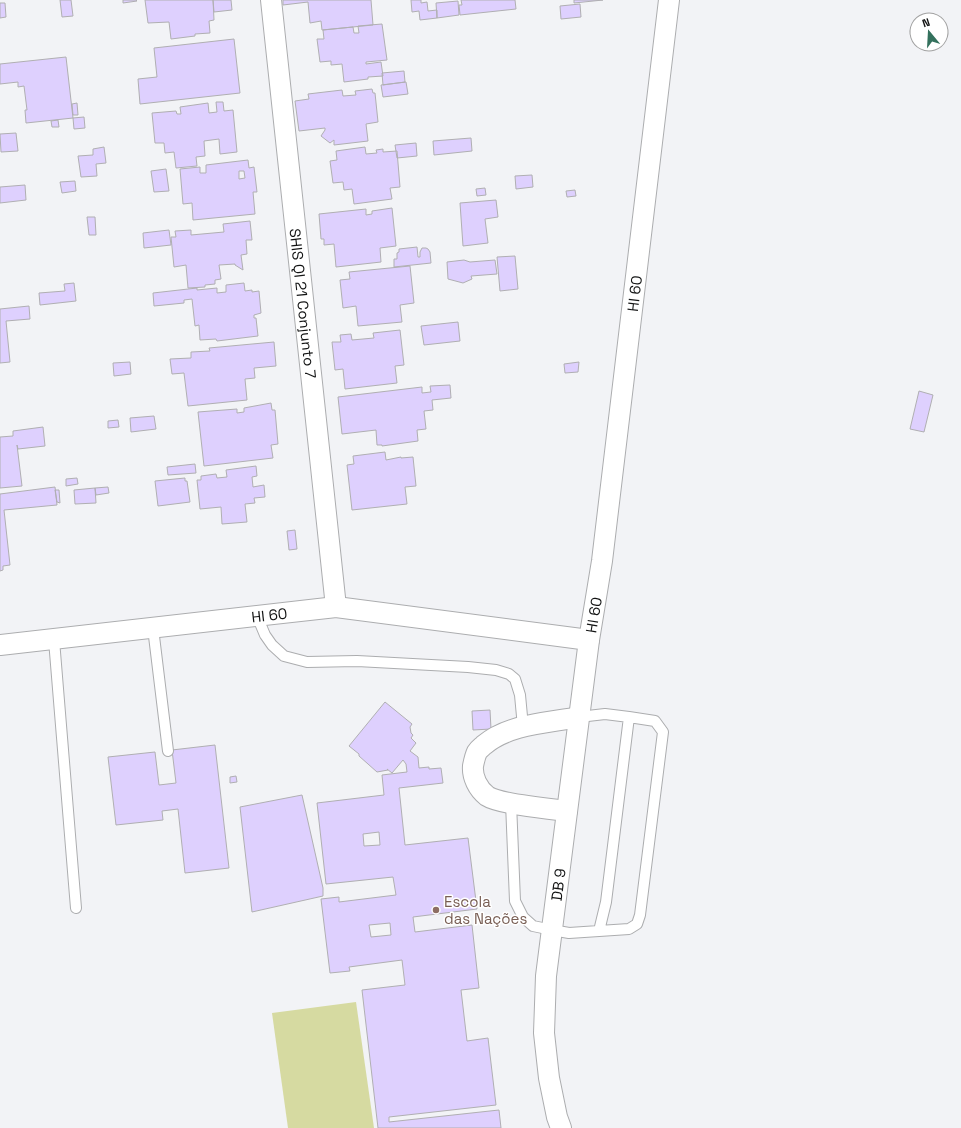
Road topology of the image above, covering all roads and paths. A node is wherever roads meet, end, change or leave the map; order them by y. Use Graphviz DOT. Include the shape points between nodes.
graph roads {
  1 [pos="271,0"];
  2 [pos="669,0"];
  3 [pos="336,607"];
  4 [pos="257,616"];
  5 [pos="153,628"];
  6 [pos="54,640"];
  7 [pos="589,640"];
  8 [pos="0,645"];
  9 [pos="579,717"];
  10 [pos="629,717"];
  11 [pos="523,727"];
  12 [pos="168,751"];
  13 [pos="511,803"];
  14 [pos="567,811"];
  15 [pos="76,908"];
  16 [pos="552,930"];
  17 [pos="599,931"];
  18 [pos="558,1126"];
  1 -- 3 [label="street, SHIS QI 21 Conjunto 7"];
  2 -- 7 [label="street, HI 60" via="602,561"];
  3 -- 4 [label="street, HI 60"];
  3 -- 7 [label="street, HI 60"];
  4 -- 5 [label="street, HI 60"];
  4 -- 11 [label="lane" via="272,645 284,656 307,662 357,661 468,667 509,674 515,680 520,695"];
  5 -- 6 [label="street, HI 60"];
  5 -- 12 [label="lane"];
  6 -- 8 [label="street, HI 60"];
  6 -- 15 [label="lane"];
  7 -- 9 [label="street, DB 9"];
  9 -- 10 [label="lane" via="605,714"];
  9 -- 11 [label="street"];
  9 -- 14 [label="street, DB 9"];
  10 -- 17 [label="lane" via="606,902"];
  10 -- 17 [label="lane" via="654,721 663,732 640,915 637,924 629,929"];
  11 -- 13 [label="street" via="506,731 492,739 478,751 474,759 473,770 478,787 486,796"];
  13 -- 14 [label="street"];
  13 -- 16 [label="lane" via="515,901 523,917 533,926"];
  14 -- 16 [label="street, DB 9"];
  16 -- 17 [label="lane" via="569,933"];
  16 -- 18 [label="street, DB 9" via="546,976 544,1033"];
}
